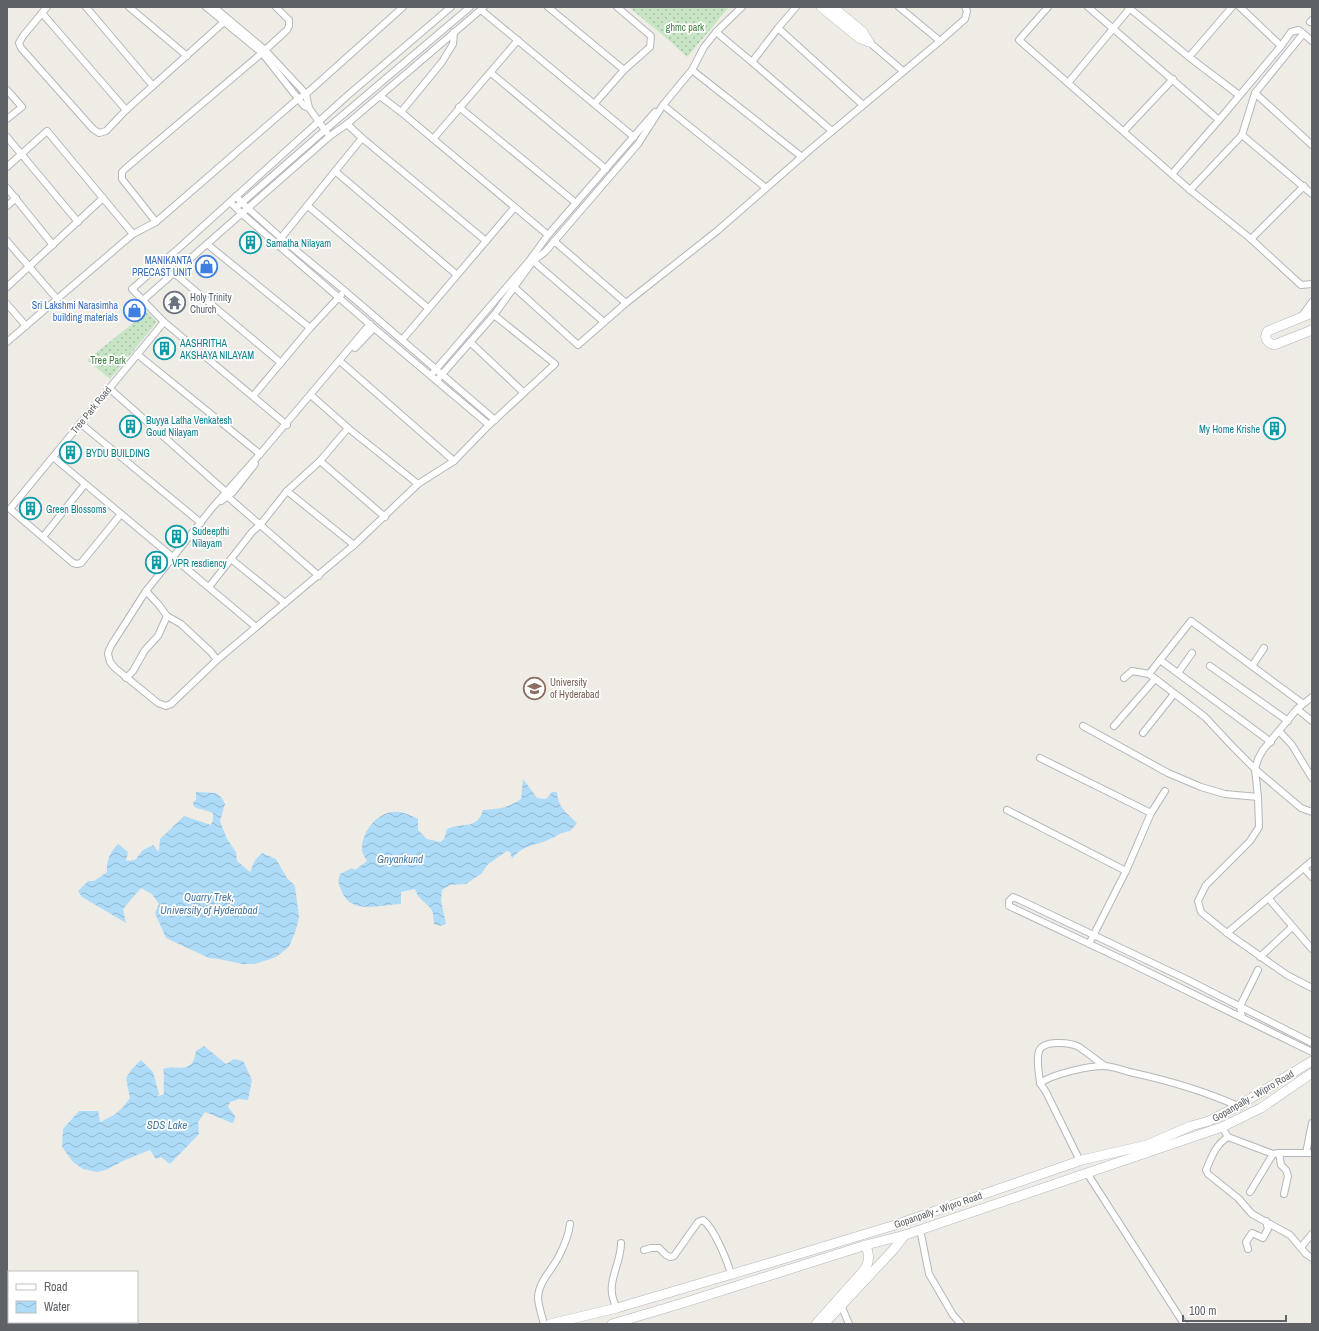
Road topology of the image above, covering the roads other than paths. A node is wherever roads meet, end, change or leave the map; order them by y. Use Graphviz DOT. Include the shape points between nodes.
graph roads {
  1 [pos="47,7"];
  2 [pos="86,7"];
  3 [pos="130,7"];
  4 [pos="206,7"];
  5 [pos="214,7"];
  6 [pos="276,7"];
  7 [pos="403,7"];
  8 [pos="451,7"];
  9 [pos="470,7"];
  10 [pos="548,7"];
  11 [pos="617,7"];
  12 [pos="736,7"];
  13 [pos="742,7"];
  14 [pos="796,7"];
  15 [pos="821,7"];
  16 [pos="833,7"];
  17 [pos="899,7"];
  18 [pos="965,7"];
  19 [pos="1048,7"];
  20 [pos="1088,7"];
  21 [pos="1129,7"];
  22 [pos="1232,7"];
  23 [pos="1240,7"];
  24 [pos="483,8"];
  25 [pos="42,13"];
  26 [pos="224,22"];
  27 [pos="778,28"];
  28 [pos="1113,29"];
  29 [pos="454,32"];
  30 [pos="716,32"];
  31 [pos="1304,34"];
  32 [pos="518,40"];
  33 [pos="940,41"];
  34 [pos="1312,41"];
  35 [pos="869,42"];
  36 [pos="1281,46"];
  37 [pos="264,52"];
  38 [pos="187,56"];
  39 [pos="1189,57"];
  40 [pos="752,62"];
  41 [pos="624,70"];
  42 [pos="692,70"];
  43 [pos="903,71"];
  44 [pos="490,73"];
  45 [pos="1173,79"];
  46 [pos="1068,83"];
  47 [pos="153,86"];
  48 [pos="7,90"];
  49 [pos="1255,93"];
  50 [pos="306,94"];
  51 [pos="1239,95"];
  52 [pos="380,96"];
  53 [pos="299,98"];
  54 [pos="594,103"];
  55 [pos="663,105"];
  56 [pos="863,105"];
  57 [pos="460,107"];
  58 [pos="309,108"];
  59 [pos="126,110"];
  60 [pos="401,112"];
  61 [pos="7,119"];
  62 [pos="1219,120"];
  63 [pos="319,121"];
  64 [pos="347,124"];
  65 [pos="325,130"];
  66 [pos="832,131"];
  67 [pos="1124,131"];
  68 [pos="1242,135"];
  69 [pos="330,136"];
  70 [pos="7,137"];
  71 [pos="634,137"];
  72 [pos="362,138"];
  73 [pos="433,139"];
  74 [pos="1312,145"];
  75 [pos="21,154"];
  76 [pos="802,157"];
  77 [pos="7,167"];
  78 [pos="606,169"];
  79 [pos="335,171"];
  80 [pos="1172,174"];
  81 [pos="1304,186"];
  82 [pos="7,188"];
  83 [pos="766,188"];
  84 [pos="1190,190"];
  85 [pos="1312,194"];
  86 [pos="236,196"];
  87 [pos="16,198"];
  88 [pos="103,198"];
  89 [pos="230,202"];
  90 [pos="242,203"];
  91 [pos="576,203"];
  92 [pos="7,206"];
  93 [pos="308,206"];
  94 [pos="236,208"];
  95 [pos="248,208"];
  96 [pos="514,208"];
  97 [pos="241,213"];
  98 [pos="78,222"];
  99 [pos="156,222"];
  100 [pos="133,234"];
  101 [pos="548,235"];
  102 [pos="281,238"];
  103 [pos="1251,239"];
  104 [pos="7,241"];
  105 [pos="486,241"];
  106 [pos="554,241"];
  107 [pos="207,244"];
  108 [pos="53,245"];
  109 [pos="539,247"];
  110 [pos="545,252"];
  111 [pos="533,261"];
  112 [pos="29,268"];
  113 [pos="174,273"];
  114 [pos="457,275"];
  115 [pos="1312,284"];
  116 [pos="7,287"];
  117 [pos="514,288"];
  118 [pos="345,291"];
  119 [pos="338,297"];
  120 [pos="57,299"];
  121 [pos="143,300"];
  122 [pos="1312,302"];
  123 [pos="626,303"];
  124 [pos="7,304"];
  125 [pos="428,308"];
  126 [pos="1312,313"];
  127 [pos="494,315"];
  128 [pos="1300,318"];
  129 [pos="378,320"];
  130 [pos="164,322"];
  131 [pos="604,322"];
  132 [pos="26,326"];
  133 [pos="372,326"];
  134 [pos="310,328"];
  135 [pos="1312,330"];
  136 [pos="402,340"];
  137 [pos="7,342"];
  138 [pos="470,342"];
  139 [pos="137,354"];
  140 [pos="281,363"];
  141 [pos="342,363"];
  142 [pos="436,369"];
  143 [pos="442,374"];
  144 [pos="431,375"];
  145 [pos="437,380"];
  146 [pos="109,388"];
  147 [pos="524,392"];
  148 [pos="253,396"];
  149 [pos="313,397"];
  150 [pos="495,420"];
  151 [pos="80,423"];
  152 [pos="286,424"];
  153 [pos="489,425"];
  154 [pos="348,428"];
  155 [pos="260,454"];
  156 [pos="52,457"];
  157 [pos="320,461"];
  158 [pos="454,461"];
  159 [pos="85,484"];
  160 [pos="418,484"];
  161 [pos="288,491"];
  162 [pos="227,494"];
  163 [pos="8,510"];
  164 [pos="121,514"];
  165 [pos="385,517"];
  166 [pos="201,524"];
  167 [pos="260,526"];
  168 [pos="43,537"];
  169 [pos="354,545"];
  170 [pos="174,558"];
  171 [pos="231,559"];
  172 [pos="319,576"];
  173 [pos="209,587"];
  174 [pos="146,591"];
  175 [pos="285,603"];
  176 [pos="168,616"];
  177 [pos="256,627"];
  178 [pos="1264,648"];
  179 [pos="1192,653"];
  180 [pos="217,660"];
  181 [pos="1160,660"];
  182 [pos="1210,666"];
  183 [pos="1252,666"];
  184 [pos="1178,673"];
  185 [pos="1149,674"];
  186 [pos="126,678"];
  187 [pos="1124,678"];
  188 [pos="1155,679"];
  189 [pos="1174,694"];
  190 [pos="1312,697"];
  191 [pos="1302,703"];
  192 [pos="1297,709"];
  193 [pos="1288,721"];
  194 [pos="1312,721"];
  195 [pos="1083,726"];
  196 [pos="1114,726"];
  197 [pos="1279,731"];
  198 [pos="1142,732"];
  199 [pos="1271,742"];
  200 [pos="1040,758"];
  201 [pos="1255,769"];
  202 [pos="1312,778"];
  203 [pos="1165,791"];
  204 [pos="1258,797"];
  205 [pos="1007,810"];
  206 [pos="1312,812"];
  207 [pos="1151,813"];
  208 [pos="1312,861"];
  209 [pos="1304,868"];
  210 [pos="1126,871"];
  211 [pos="1312,877"];
  212 [pos="1269,899"];
  213 [pos="1292,927"];
  214 [pos="1227,933"];
  215 [pos="1093,935"];
  216 [pos="1089,944"];
  217 [pos="1312,949"];
  218 [pos="1260,958"];
  219 [pos="1258,970"];
  220 [pos="1312,988"];
  221 [pos="1240,1006"];
  222 [pos="1242,1018"];
  223 [pos="1312,1042"];
  224 [pos="1312,1052"];
  225 [pos="1312,1061"];
  226 [pos="1105,1066"];
  227 [pos="1312,1073"];
  228 [pos="1040,1082"];
  229 [pos="1238,1106"];
  230 [pos="1312,1123"];
  231 [pos="1222,1127"];
  232 [pos="1228,1137"];
  233 [pos="1309,1153"];
  234 [pos="1276,1154"];
  235 [pos="1080,1161"];
  236 [pos="1087,1173"];
  237 [pos="1250,1192"];
  238 [pos="1284,1194"];
  239 [pos="1266,1221"];
  240 [pos="570,1224"];
  241 [pos="920,1229"];
  242 [pos="1312,1234"];
  243 [pos="905,1235"];
  244 [pos="621,1243"];
  245 [pos="866,1245"];
  246 [pos="1301,1247"];
  247 [pos="1248,1249"];
  248 [pos="644,1250"];
  249 [pos="1312,1258"];
  250 [pos="731,1274"];
  251 [pos="721,1277"];
  252 [pos="709,1281"];
  253 [pos="725,1290"];
  254 [pos="713,1294"];
  255 [pos="841,1305"];
  256 [pos="617,1308"];
  257 [pos="544,1324"];
  258 [pos="550,1324"];
  259 [pos="612,1324"];
  260 [pos="816,1324"];
  261 [pos="824,1324"];
  262 [pos="849,1324"];
  263 [pos="961,1324"];
  264 [pos="1184,1324"];
  1 -- 25 [label="street"];
  2 -- 47 [label="street"];
  3 -- 38 [label="street"];
  4 -- 26 [label="street"];
  5 -- 37 [label="street"];
  6 -- 37 [label="street" via="289,20 289,26"];
  7 -- 50 [label="street"];
  8 -- 63 [label="street"];
  9 -- 65 [label="street"];
  10 -- 41 [label="street"];
  11 -- 41 [label="street" via="651,36 650,47"];
  12 -- 71 [label="street" via="700,47 690,69"];
  13 -- 30 [label="street"];
  14 -- 27 [label="street"];
  15 -- 35 [label="main road" via="859,38"];
  16 -- 35 [label="main road" via="863,32"];
  17 -- 33 [label="street"];
  18 -- 33 [label="street" via="965,19"];
  19 -- 46 [label="street" via="1019,40"];
  20 -- 28 [label="street"];
  21 -- 28 [label="street"];
  21 -- 39 [label="street"];
  22 -- 39 [label="street"];
  23 -- 36 [label="street"];
  24 -- 29 [label="street"];
  24 -- 32 [label="street"];
  25 -- 59 [label="street"];
  25 -- 59 [label="street" via="23,36 20,48 99,133 106,131"];
  26 -- 37 [label="street"];
  26 -- 38 [label="street"];
  27 -- 40 [label="street"];
  27 -- 56 [label="street"];
  28 -- 45 [label="street"];
  28 -- 46 [label="street"];
  29 -- 52 [label="street"];
  29 -- 60 [label="street" via="453,44 442,62"];
  30 -- 40 [label="street"];
  30 -- 42 [label="street" via="704,47"];
  31 -- 34 [label="street"];
  31 -- 36 [label="street" via="1298,30 1291,32"];
  31 -- 49 [label="street"];
  32 -- 44 [label="street"];
  32 -- 54 [label="street"];
  33 -- 43 [label="street"];
  35 -- 43 [label="street"];
  36 -- 51 [label="street"];
  37 -- 50 [label="street"];
  37 -- 53 [label="street"];
  37 -- 99 [label="street" via="122,172 122,179"];
  38 -- 47 [label="street"];
  39 -- 51 [label="street"];
  40 -- 66 [label="street"];
  41 -- 54 [label="street"];
  42 -- 55 [label="street"];
  42 -- 76 [label="street"];
  43 -- 56 [label="street"];
  44 -- 57 [label="street"];
  44 -- 78 [label="street"];
  45 -- 62 [label="street"];
  45 -- 67 [label="street"];
  46 -- 67 [label="street"];
  47 -- 59 [label="street"];
  48 -- 61 [label="street" via="22,107"];
  49 -- 68 [label="street"];
  49 -- 74 [label="street"];
  50 -- 53 [label="street"];
  50 -- 58 [label="street"];
  51 -- 62 [label="street"];
  52 -- 60 [label="street"];
  52 -- 64 [label="street"];
  53 -- 58 [label="street" via="304,106"];
  53 -- 99 [label="street"];
  54 -- 71 [label="street"];
  55 -- 83 [label="street"];
  55 -- 106 [label="street" via="638,144"];
  56 -- 66 [label="street"];
  57 -- 73 [label="street"];
  57 -- 91 [label="street"];
  58 -- 63 [label="street"];
  60 -- 73 [label="street"];
  62 -- 80 [label="street"];
  63 -- 65 [label="street"];
  63 -- 86 [label="street"];
  64 -- 69 [label="street"];
  64 -- 72 [label="street"];
  65 -- 69 [label="street"];
  65 -- 90 [label="street"];
  66 -- 76 [label="street"];
  67 -- 80 [label="street"];
  68 -- 81 [label="street"];
  68 -- 84 [label="street"];
  69 -- 95 [label="street"];
  70 -- 75 [label="street"];
  71 -- 78 [label="street"];
  72 -- 79 [label="street"];
  72 -- 105 [label="street"];
  73 -- 96 [label="street"];
  75 -- 77 [label="street"];
  75 -- 88 [label="street" via="47,131"];
  75 -- 98 [label="street"];
  76 -- 83 [label="street"];
  78 -- 91 [label="street"];
  79 -- 93 [label="street"];
  79 -- 114 [label="street"];
  80 -- 84 [label="street"];
  81 -- 85 [label="street"];
  81 -- 103 [label="street"];
  82 -- 87 [label="street"];
  83 -- 123 [label="street" via="717,231"];
  84 -- 103 [label="street"];
  86 -- 89 [label="street"];
  86 -- 90 [label="street"];
  87 -- 92 [label="street"];
  87 -- 108 [label="street"];
  88 -- 98 [label="street"];
  88 -- 100 [label="street"];
  89 -- 94 [label="street"];
  89 -- 121 [label="street" via="132,288"];
  90 -- 94 [label="street"];
  90 -- 95 [label="street"];
  91 -- 101 [label="street"];
  93 -- 102 [label="street"];
  93 -- 125 [label="street"];
  94 -- 97 [label="street"];
  95 -- 97 [label="street"];
  95 -- 102 [label="street"];
  96 -- 101 [label="street"];
  96 -- 105 [label="street"];
  97 -- 107 [label="street"];
  97 -- 119 [label="street"];
  98 -- 108 [label="street"];
  99 -- 100 [label="street"];
  100 -- 120 [label="street"];
  101 -- 109 [label="street"];
  102 -- 118 [label="street"];
  103 -- 115 [label="street" via="1300,285"];
  104 -- 112 [label="street"];
  105 -- 114 [label="street"];
  106 -- 110 [label="street"];
  106 -- 123 [label="street"];
  107 -- 113 [label="street"];
  107 -- 134 [label="street"];
  108 -- 112 [label="street"];
  109 -- 110 [label="street"];
  109 -- 142 [label="street"];
  110 -- 111 [label="street"];
  111 -- 117 [label="street"];
  111 -- 131 [label="street"];
  112 -- 116 [label="street"];
  112 -- 120 [label="street"];
  113 -- 121 [label="street"];
  113 -- 140 [label="street"];
  114 -- 125 [label="street"];
  117 -- 127 [label="street"];
  117 -- 131 [label="street" via="578,345"];
  118 -- 119 [label="street"];
  118 -- 129 [label="street"];
  119 -- 133 [label="street"];
  119 -- 134 [label="street"];
  120 -- 132 [label="street"];
  121 -- 130 [label="street"];
  122 -- 128 [label="street"];
  123 -- 131 [label="street"];
  124 -- 132 [label="street"];
  125 -- 136 [label="street"];
  126 -- 128 [label="main road"];
  127 -- 138 [label="street"];
  127 -- 147 [label="street" via="555,364"];
  128 -- 135 [label="main road" via="1268,331 1266,339 1269,344 1274,345"];
  129 -- 133 [label="street"];
  129 -- 136 [label="street"];
  130 -- 139 [label="street, Tree Park Road"];
  130 -- 148 [label="street"];
  132 -- 137 [label="street"];
  133 -- 141 [label="street"];
  133 -- 144 [label="street"];
  133 -- 152 [label="street"];
  134 -- 140 [label="street"];
  136 -- 142 [label="street"];
  138 -- 143 [label="street"];
  138 -- 147 [label="street"];
  139 -- 146 [label="street, Tree Park Road"];
  139 -- 155 [label="street"];
  140 -- 148 [label="street"];
  141 -- 149 [label="street"];
  141 -- 158 [label="street"];
  142 -- 143 [label="street"];
  142 -- 144 [label="street"];
  143 -- 145 [label="street"];
  143 -- 150 [label="street"];
  144 -- 145 [label="street"];
  145 -- 153 [label="street"];
  146 -- 151 [label="street, Tree Park Road"];
  146 -- 162 [label="street"];
  147 -- 150 [label="street"];
  148 -- 152 [label="street"];
  149 -- 152 [label="street"];
  149 -- 154 [label="street"];
  150 -- 153 [label="street"];
  151 -- 156 [label="street, Tree Park Road"];
  151 -- 166 [label="street"];
  152 -- 155 [label="street"];
  152 -- 162 [label="street" via="248,475"];
  153 -- 158 [label="street"];
  154 -- 157 [label="street"];
  154 -- 160 [label="street"];
  155 -- 162 [label="street"];
  156 -- 159 [label="street"];
  156 -- 163 [label="street, Tree Park Road"];
  157 -- 161 [label="street"];
  157 -- 165 [label="street"];
  158 -- 160 [label="street"];
  159 -- 164 [label="street"];
  159 -- 168 [label="street"];
  160 -- 165 [label="street"];
  161 -- 167 [label="street"];
  161 -- 169 [label="street"];
  162 -- 166 [label="street" via="212,508"];
  162 -- 167 [label="street"];
  163 -- 168 [label="street, Tree Park Road"];
  164 -- 168 [label="street, Tree Park Road" via="81,563 73,563"];
  164 -- 170 [label="street"];
  165 -- 169 [label="street"];
  166 -- 170 [label="street"];
  167 -- 171 [label="street" via="252,532"];
  167 -- 172 [label="street"];
  169 -- 172 [label="street"];
  170 -- 173 [label="street"];
  170 -- 174 [label="street"];
  171 -- 173 [label="street"];
  171 -- 175 [label="street"];
  172 -- 175 [label="street"];
  173 -- 177 [label="street"];
  174 -- 176 [label="street"];
  174 -- 186 [label="street" via="108,654 110,662"];
  175 -- 177 [label="street"];
  176 -- 180 [label="street" via="181,624"];
  176 -- 186 [label="street" via="158,636"];
  177 -- 180 [label="street"];
  178 -- 183 [label="street"];
  179 -- 184 [label="street"];
  180 -- 186 [label="street" via="166,706 158,703"];
  181 -- 183 [label="street" via="1191,621"];
  181 -- 184 [label="street"];
  181 -- 185 [label="street"];
  182 -- 193 [label="street"];
  183 -- 191 [label="street"];
  184 -- 199 [label="street"];
  185 -- 187 [label="street" via="1132,671"];
  185 -- 188 [label="street"];
  188 -- 189 [label="street"];
  188 -- 196 [label="street"];
  189 -- 198 [label="street"];
  189 -- 201 [label="street" via="1205,717"];
  190 -- 191 [label="street"];
  191 -- 192 [label="street"];
  192 -- 193 [label="street"];
  192 -- 194 [label="street"];
  193 -- 197 [label="street"];
  195 -- 204 [label="street" via="1168,773 1201,787 1225,794"];
  197 -- 199 [label="street"];
  197 -- 202 [label="street" via="1292,745"];
  199 -- 201 [label="street" via="1258,759"];
  200 -- 207 [label="street"];
  201 -- 204 [label="street"];
  201 -- 206 [label="street" via="1301,808"];
  203 -- 207 [label="street"];
  204 -- 214 [label="street" via="1259,827 1250,841 1206,885 1198,902 1201,912"];
  205 -- 210 [label="street"];
  207 -- 210 [label="street"];
  208 -- 209 [label="street"];
  209 -- 211 [label="street"];
  209 -- 212 [label="street"];
  210 -- 215 [label="street"];
  212 -- 213 [label="street"];
  212 -- 214 [label="street"];
  213 -- 217 [label="street"];
  213 -- 218 [label="street"];
  214 -- 218 [label="street"];
  215 -- 216 [label="street"];
  215 -- 216 [label="street" via="1013,897 1009,901 1009,906"];
  215 -- 221 [label="street"];
  216 -- 222 [label="street"];
  218 -- 220 [label="street"];
  219 -- 221 [label="street"];
  221 -- 222 [label="street"];
  221 -- 223 [label="street"];
  222 -- 224 [label="street"];
  225 -- 229 [label="main road, Gopanpally - Wipro Road"];
  226 -- 228 [label="street" via="1074,1070"];
  226 -- 228 [label="street" via="1078,1046 1053,1043 1043,1045 1038,1054"];
  226 -- 229 [label="street" via="1209,1093"];
  227 -- 231 [label="main road, Gopanpally - Wipro Road" via="1262,1108"];
  228 -- 235 [label="street"];
  229 -- 235 [label="main road, Gopanpally - Wipro Road" via="1209,1121 1147,1145"];
  230 -- 233 [label="street"];
  231 -- 232 [label="street"];
  231 -- 236 [label="main road, Gopanpally - Wipro Road"];
  232 -- 234 [label="street"];
  232 -- 239 [label="street" via="1222,1141 1206,1170 1252,1214"];
  233 -- 234 [label="street"];
  234 -- 237 [label="street"];
  234 -- 238 [label="street" via="1288,1176"];
  235 -- 250 [label="main road, Gopanpally - Wipro Road" via="895,1225"];
  236 -- 241 [label="main road, Gopanpally - Wipro Road"];
  236 -- 264 [label="street"];
  239 -- 246 [label="street" via="1290,1235"];
  239 -- 247 [label="street" via="1268,1229 1263,1238 1252,1233 1246,1242"];
  240 -- 257 [label="street" via="559,1256 539,1292 538,1299"];
  241 -- 243 [label="main road, Gopanpally - Wipro Road"];
  241 -- 263 [label="street" via="929,1274"];
  242 -- 246 [label="street"];
  243 -- 245 [label="main road, Gopanpally - Wipro Road"];
  243 -- 255 [label="main road"];
  244 -- 256 [label="street" via="611,1292"];
  245 -- 253 [label="main road, Gopanpally - Wipro Road"];
  245 -- 260 [label="main road" via="869,1263"];
  246 -- 249 [label="street"];
  248 -- 250 [label="street" via="660,1248 666,1255 674,1256 698,1222 703,1220 712,1232"];
  250 -- 251 [label="main road, Gopanpally - Wipro Road"];
  251 -- 252 [label="main road, Gopanpally - Wipro Road"];
  251 -- 253 [label="main road"];
  252 -- 254 [label="main road"];
  252 -- 256 [label="main road, Gopanpally - Wipro Road"];
  253 -- 254 [label="main road, Gopanpally - Wipro Road"];
  254 -- 259 [label="main road, Gopanpally - Wipro Road"];
  255 -- 261 [label="main road"];
  255 -- 262 [label="street"];
  256 -- 258 [label="main road, Gopanpally - Wipro Road"];
}
